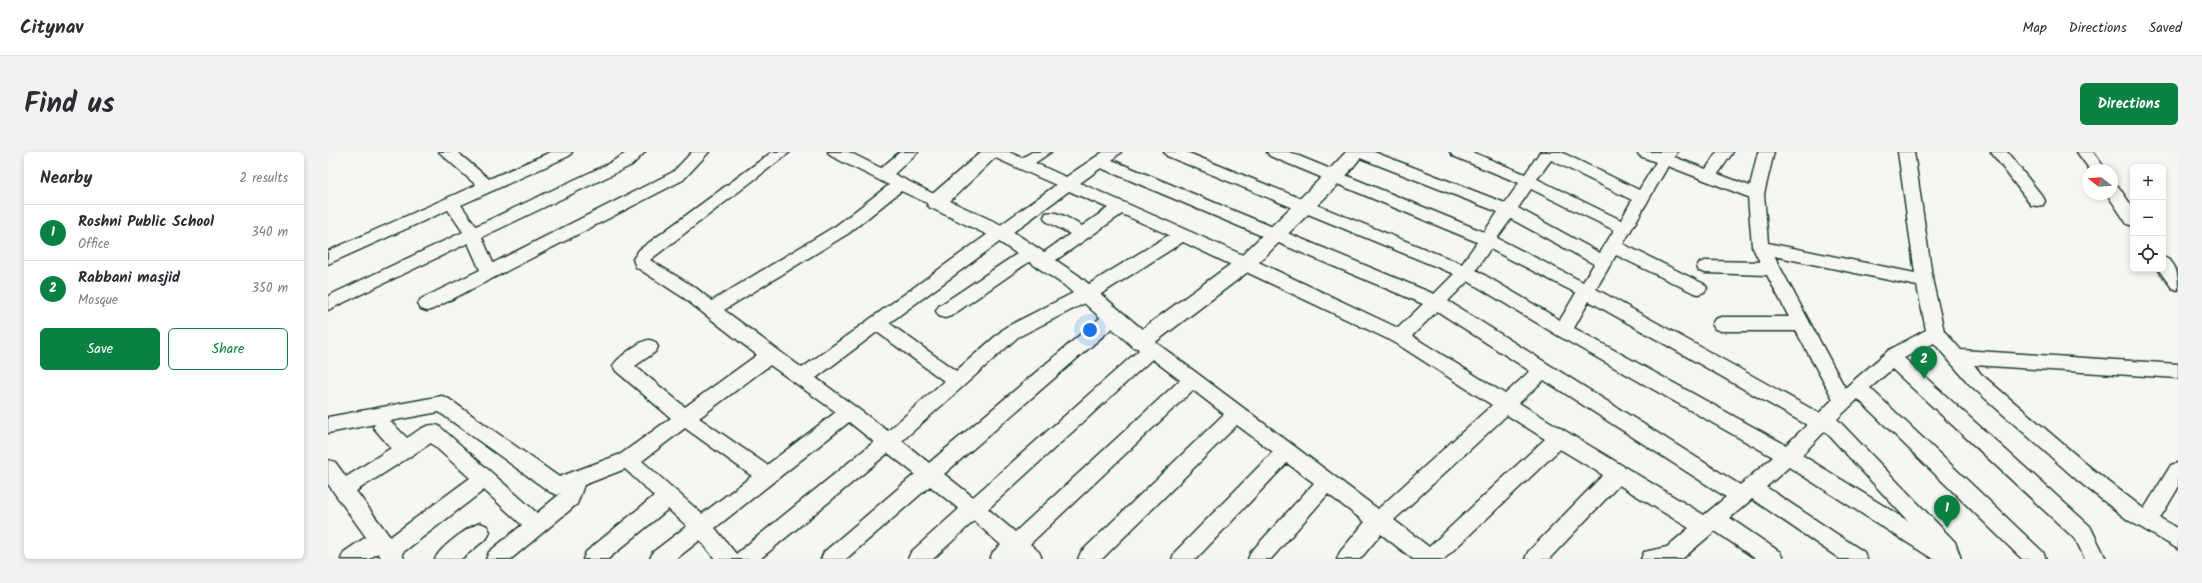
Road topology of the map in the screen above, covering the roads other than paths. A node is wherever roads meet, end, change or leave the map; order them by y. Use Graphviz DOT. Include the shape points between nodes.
graph roads {
  1 [pos="447,152"];
  2 [pos="637,152"];
  3 [pos="701,152"];
  4 [pos="782,152"];
  5 [pos="910,152"];
  6 [pos="992,152"];
  7 [pos="996,152"];
  8 [pos="1043,152"];
  9 [pos="1172,152"];
  10 [pos="1275,152"];
  11 [pos="1356,152"];
  12 [pos="1360,152"];
  13 [pos="1458,152"];
  14 [pos="1548,152"];
  15 [pos="1645,152"];
  16 [pos="1725,152"];
  17 [pos="1766,152"];
  18 [pos="1906,152"];
  19 [pos="1999,152"];
  20 [pos="2085,152"];
  21 [pos="558,153"];
  22 [pos="843,154"];
  23 [pos="1106,156"];
  24 [pos="1667,156"];
  25 [pos="1023,164"];
  26 [pos="2094,164"];
  27 [pos="883,175"];
  28 [pos="1335,176"];
  29 [pos="1709,176"];
  30 [pos="1528,181"];
  31 [pos="900,184"];
  32 [pos="1068,184"];
  33 [pos="487,186"];
  34 [pos="1756,194"];
  35 [pos="1642,198"];
  36 [pos="2118,199"];
  37 [pos="2037,201"];
  38 [pos="450,202"];
  39 [pos="936,202"];
  40 [pos="1305,205"];
  41 [pos="1121,207"];
  42 [pos="1508,210"];
  43 [pos="2130,216"];
  44 [pos="1052,217"];
  45 [pos="1624,228"];
  46 [pos="999,232"];
  47 [pos="1083,234"];
  48 [pos="1182,234"];
  49 [pos="1275,234"];
  50 [pos="473,235"];
  51 [pos="1487,240"];
  52 [pos="1613,246"];
  53 [pos="1762,248"];
  54 [pos="1036,257"];
  55 [pos="328,258"];
  56 [pos="1604,262"];
  57 [pos="1246,263"];
  58 [pos="1705,267"];
  59 [pos="2166,267"];
  60 [pos="1773,269"];
  61 [pos="489,272"];
  62 [pos="1466,272"];
  63 [pos="1924,280"];
  64 [pos="2178,284"];
  65 [pos="1698,288"];
  66 [pos="1586,291"];
  67 [pos="1087,294"];
  68 [pos="1436,302"];
  69 [pos="328,303"];
  70 [pos="427,304"];
  71 [pos="711,310"];
  72 [pos="945,311"];
  73 [pos="1113,317"];
  74 [pos="877,322"];
  75 [pos="1721,324"];
  76 [pos="1802,324"];
  77 [pos="1563,330"];
  78 [pos="1936,332"];
  79 [pos="1400,337"];
  80 [pos="1146,345"];
  81 [pos="649,347"];
  82 [pos="770,355"];
  83 [pos="1957,357"];
  84 [pos="1892,358"];
  85 [pos="1543,370"];
  86 [pos="2178,371"];
  87 [pos="802,378"];
  88 [pos="1192,380"];
  89 [pos="957,381"];
  90 [pos="1858,388"];
  91 [pos="1843,401"];
  92 [pos="1507,405"];
  93 [pos="849,412"];
  94 [pos="1237,413"];
  95 [pos="685,418"];
  96 [pos="1823,421"];
  97 [pos="328,425"];
  98 [pos="383,427"];
  99 [pos="1559,438"];
  100 [pos="888,442"];
  101 [pos="405,449"];
  102 [pos="1286,451"];
  103 [pos="1788,456"];
  104 [pos="628,460"];
  105 [pos="328,468"];
  106 [pos="2178,471"];
  107 [pos="1617,474"];
  108 [pos="766,475"];
  109 [pos="930,475"];
  110 [pos="484,478"];
  111 [pos="576,479"];
  112 [pos="1327,482"];
  113 [pos="343,489"];
  114 [pos="1746,492"];
  115 [pos="668,497"];
  116 [pos="974,508"];
  117 [pos="1379,521"];
  118 [pos="2147,521"];
  119 [pos="1710,523"];
  120 [pos="537,525"];
  121 [pos="702,527"];
  122 [pos="480,532"];
  123 [pos="2178,540"];
  124 [pos="1015,545"];
  125 [pos="387,550"];
  126 [pos="1674,557"];
  127 [pos="351,559"];
  128 [pos="445,559"];
  129 [pos="496,559"];
  130 [pos="593,559"];
  131 [pos="660,559"];
  132 [pos="728,559"];
  133 [pos="744,559"];
  134 [pos="831,559"];
  135 [pos="918,559"];
  136 [pos="1000,559"];
  137 [pos="1032,559"];
  138 [pos="1088,559"];
  139 [pos="1182,559"];
  140 [pos="1258,559"];
  141 [pos="1348,559"];
  142 [pos="1430,559"];
  143 [pos="1535,559"];
  144 [pos="1651,559"];
  145 [pos="1773,559"];
  146 [pos="1858,559"];
  147 [pos="1951,559"];
  148 [pos="1957,559"];
  149 [pos="2036,559"];
  150 [pos="2096,559"];
  1 -- 33 [label="street"];
  2 -- 50 [label="street" via="627,161"];
  3 -- 61 [label="street" via="678,176"];
  4 -- 71 [label="street" via="641,259 642,263 690,293"];
  5 -- 27 [label="street"];
  6 -- 39 [label="street"];
  7 -- 25 [label="street"];
  8 -- 25 [label="street"];
  9 -- 40 [label="street"];
  10 -- 28 [label="street"];
  11 -- 28 [label="street"];
  12 -- 42 [label="street"];
  13 -- 30 [label="street"];
  14 -- 30 [label="street"];
  14 -- 35 [label="street"];
  15 -- 24 [label="street"];
  16 -- 29 [label="street"];
  17 -- 34 [label="street"];
  18 -- 63 [label="street"];
  19 -- 37 [label="street"];
  20 -- 26 [label="street"];
  21 -- 33 [label="street"];
  22 -- 27 [label="street"];
  23 -- 32 [label="street"];
  23 -- 49 [label="street"];
  24 -- 29 [label="street"];
  24 -- 35 [label="street"];
  25 -- 32 [label="street"];
  27 -- 31 [label="street"];
  28 -- 40 [label="street"];
  28 -- 51 [label="street"];
  29 -- 34 [label="street"];
  30 -- 42 [label="street"];
  30 -- 45 [label="street"];
  31 -- 39 [label="street"];
  31 -- 71 [label="street" via="843,229"];
  32 -- 41 [label="street"];
  32 -- 46 [label="street"];
  33 -- 38 [label="street"];
  34 -- 53 [label="street"];
  35 -- 45 [label="street"];
  36 -- 43 [label="street"];
  38 -- 50 [label="street"];
  38 -- 55 [label="street"];
  39 -- 46 [label="street"];
  40 -- 49 [label="street"];
  40 -- 62 [label="street"];
  41 -- 47 [label="street"];
  41 -- 48 [label="street"];
  42 -- 51 [label="street"];
  42 -- 56 [label="street"];
  44 -- 47 [label="street"];
  45 -- 52 [label="street"];
  46 -- 54 [label="street"];
  46 -- 74 [label="street"];
  47 -- 54 [label="street"];
  48 -- 57 [label="street"];
  48 -- 67 [label="street"];
  49 -- 57 [label="street"];
  49 -- 68 [label="street"];
  50 -- 61 [label="street"];
  50 -- 69 [label="street"];
  51 -- 62 [label="street"];
  51 -- 66 [label="street"];
  52 -- 56 [label="street"];
  52 -- 65 [label="street"];
  53 -- 60 [label="street"];
  53 -- 63 [label="street"];
  54 -- 67 [label="street"];
  54 -- 72 [label="street"];
  56 -- 66 [label="street"];
  57 -- 79 [label="street"];
  57 -- 80 [label="street"];
  58 -- 60 [label="street"];
  59 -- 64 [label="street"];
  60 -- 76 [label="street"];
  61 -- 70 [label="street"];
  62 -- 68 [label="street"];
  62 -- 77 [label="street"];
  63 -- 78 [label="street"];
  66 -- 77 [label="street"];
  66 -- 96 [label="street"];
  67 -- 73 [label="street"];
  67 -- 89 [label="street" via="1012,332"];
  68 -- 79 [label="street"];
  68 -- 85 [label="street"];
  71 -- 82 [label="street"];
  73 -- 80 [label="street"];
  73 -- 109 [label="street"];
  74 -- 87 [label="street"];
  74 -- 89 [label="street"];
  75 -- 76 [label="street"];
  76 -- 91 [label="street"];
  77 -- 103 [label="street"];
  78 -- 83 [label="street"];
  78 -- 84 [label="street"];
  79 -- 92 [label="street"];
  80 -- 88 [label="street"];
  80 -- 116 [label="street"];
  81 -- 95 [label="street" via="622,366"];
  82 -- 87 [label="street"];
  82 -- 95 [label="street"];
  83 -- 86 [label="street"];
  83 -- 118 [label="street" via="1975,379 2084,474"];
  84 -- 90 [label="street"];
  84 -- 150 [label="street" via="2082,534"];
  85 -- 92 [label="street"];
  85 -- 114 [label="street"];
  87 -- 93 [label="street"];
  88 -- 94 [label="street"];
  88 -- 124 [label="street"];
  89 -- 100 [label="street"];
  90 -- 91 [label="street"];
  90 -- 149 [label="street"];
  91 -- 96 [label="street"];
  92 -- 99 [label="street"];
  92 -- 117 [label="street"];
  93 -- 100 [label="street"];
  93 -- 108 [label="street"];
  94 -- 102 [label="street"];
  94 -- 138 [label="street"];
  95 -- 104 [label="street"];
  95 -- 108 [label="street"];
  96 -- 103 [label="street"];
  96 -- 148 [label="street"];
  97 -- 111 [label="street" via="442,404 557,486"];
  98 -- 101 [label="street"];
  99 -- 107 [label="street"];
  99 -- 142 [label="street"];
  100 -- 109 [label="street"];
  100 -- 133 [label="street"];
  101 -- 110 [label="street" via="432,432"];
  101 -- 113 [label="street"];
  102 -- 112 [label="street"];
  102 -- 139 [label="street"];
  103 -- 114 [label="street"];
  103 -- 147 [label="street"];
  104 -- 111 [label="street"];
  104 -- 115 [label="street"];
  105 -- 113 [label="street"];
  106 -- 118 [label="street"];
  107 -- 119 [label="street"];
  107 -- 143 [label="street"];
  108 -- 121 [label="street"];
  109 -- 116 [label="street"];
  109 -- 134 [label="street"];
  110 -- 120 [label="street"];
  110 -- 125 [label="street"];
  111 -- 120 [label="street" via="570,498"];
  112 -- 117 [label="street"];
  112 -- 140 [label="street"];
  113 -- 125 [label="street"];
  114 -- 119 [label="street"];
  114 -- 146 [label="street"];
  115 -- 121 [label="street"];
  115 -- 130 [label="street"];
  116 -- 124 [label="street"];
  116 -- 135 [label="street"];
  117 -- 141 [label="street"];
  117 -- 142 [label="street"];
  118 -- 123 [label="street"];
  119 -- 126 [label="street"];
  119 -- 145 [label="street"];
  120 -- 129 [label="street"];
  121 -- 131 [label="street"];
  121 -- 132 [label="street"];
  122 -- 128 [label="street"];
  124 -- 136 [label="street"];
  124 -- 137 [label="street"];
  125 -- 127 [label="street"];
  126 -- 144 [label="street"];
}
